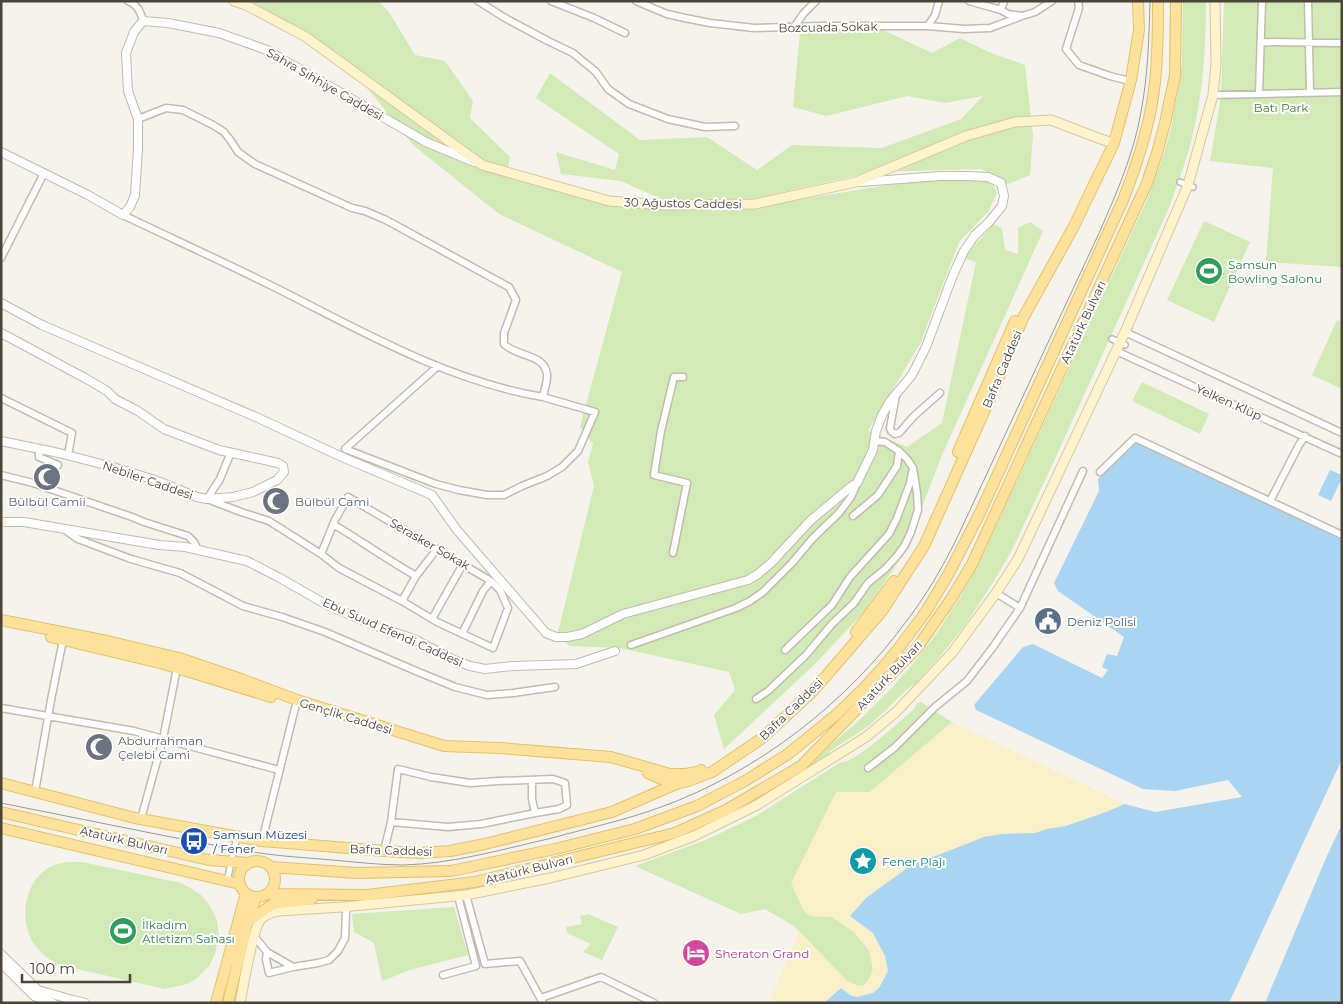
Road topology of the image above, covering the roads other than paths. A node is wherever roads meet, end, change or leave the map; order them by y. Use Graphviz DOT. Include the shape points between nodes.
graph roads {
  1 [pos="128,1"];
  2 [pos="234,1"];
  3 [pos="478,1"];
  4 [pos="551,1"];
  5 [pos="636,1"];
  6 [pos="816,1"];
  7 [pos="939,1"];
  8 [pos="969,1"];
  9 [pos="1004,1"];
  10 [pos="1052,1"];
  11 [pos="1078,1"];
  12 [pos="1132,1"];
  13 [pos="1138,1"];
  14 [pos="1158,1"];
  15 [pos="1176,1"];
  16 [pos="1215,1"];
  17 [pos="1262,1"];
  18 [pos="1308,1"];
  19 [pos="1001,10"];
  20 [pos="1022,16"];
  21 [pos="143,21"];
  22 [pos="928,26"];
  23 [pos="794,27"];
  24 [pos="625,33"];
  25 [pos="1261,42"];
  26 [pos="1309,43"];
  27 [pos="1342,43"];
  28 [pos="1126,80"];
  29 [pos="1310,92"];
  30 [pos="1342,92"];
  31 [pos="1259,94"];
  32 [pos="1213,95"];
  33 [pos="138,119"];
  34 [pos="735,126"];
  35 [pos="1110,142"];
  36 [pos="1,152"];
  37 [pos="482,165"];
  38 [pos="44,173"];
  39 [pos="856,182"];
  40 [pos="123,215"];
  41 [pos="1,258"];
  42 [pos="1,303"];
  43 [pos="1125,332"];
  44 [pos="1,333"];
  45 [pos="1118,345"];
  46 [pos="438,366"];
  47 [pos="683,377"];
  48 [pos="940,393"];
  49 [pos="896,395"];
  50 [pos="543,397"];
  51 [pos="1,398"];
  52 [pos="1342,434"];
  53 [pos="1305,436"];
  54 [pos="874,440"];
  55 [pos="1,441"];
  56 [pos="40,449"];
  57 [pos="899,451"];
  58 [pos="231,452"];
  59 [pos="1342,454"];
  60 [pos="68,455"];
  61 [pos="58,465"];
  62 [pos="913,468"];
  63 [pos="1083,471"];
  64 [pos="1100,472"];
  65 [pos="1,475"];
  66 [pos="857,483"];
  67 [pos="207,499"];
  68 [pos="1270,501"];
  69 [pos="853,516"];
  70 [pos="2,522"];
  71 [pos="333,524"];
  72 [pos="64,529"];
  73 [pos="1341,532"];
  74 [pos="437,549"];
  75 [pos="198,550"];
  76 [pos="673,553"];
  77 [pos="321,554"];
  78 [pos="463,564"];
  79 [pos="416,576"];
  80 [pos="492,581"];
  81 [pos="996,593"];
  82 [pos="402,601"];
  83 [pos="1020,608"];
  84 [pos="432,618"];
  85 [pos="1,620"];
  86 [pos="1,626"];
  87 [pos="462,634"];
  88 [pos="63,640"];
  89 [pos="631,645"];
  90 [pos="785,650"];
  91 [pos="615,651"];
  92 [pos="177,668"];
  93 [pos="555,687"];
  94 [pos="756,699"];
  95 [pos="296,703"];
  96 [pos="1,708"];
  97 [pos="48,716"];
  98 [pos="163,739"];
  99 [pos="868,768"];
  100 [pos="279,770"];
  101 [pos="698,772"];
  102 [pos="532,780"];
  103 [pos="1,783"];
  104 [pos="676,784"];
  105 [pos="35,792"];
  106 [pos="1,812"];
  107 [pos="535,813"];
  108 [pos="141,819"];
  109 [pos="391,822"];
  110 [pos="1,828"];
  111 [pos="237,837"];
  112 [pos="262,841"];
  113 [pos="384,851"];
  114 [pos="232,862"];
  115 [pos="248,863"];
  116 [pos="270,867"];
  117 [pos="227,881"];
  118 [pos="240,884"];
  119 [pos="246,893"];
  120 [pos="267,894"];
  121 [pos="367,895"];
  122 [pos="462,895"];
  123 [pos="256,897"];
  124 [pos="342,907"];
  125 [pos="247,923"];
  126 [pos="254,936"];
  127 [pos="267,952"];
  128 [pos="1,954"];
  129 [pos="1,963"];
  130 [pos="485,964"];
  131 [pos="476,966"];
  132 [pos="293,967"];
  133 [pos="443,975"];
  134 [pos="542,1000"];
  135 [pos="53,1003"];
  136 [pos="85,1003"];
  137 [pos="216,1003"];
  138 [pos="228,1003"];
  139 [pos="240,1003"];
  140 [pos="654,1003"];
  1 -- 21 [label="street" via="140,11"];
  2 -- 37 [label="main road, 30 Ağustos Caddesi" via="306,37"];
  3 -- 34 [label="street" via="573,53 596,72 608,89 629,104 668,119 704,127"];
  4 -- 24 [label="street"];
  5 -- 23 [label="street, Bozcuada Sokak" via="667,14 710,23 754,28"];
  6 -- 23 [label="street"];
  7 -- 22 [label="street"];
  8 -- 19 [label="street"];
  9 -- 19 [label="street"];
  10 -- 20 [label="street, Bozcuada Sokak"];
  11 -- 28 [label="street" via="1079,8 1066,49 1079,65"];
  12 -- 28 [label="main road, Bafra Caddesi" via="1133,30"];
  13 -- 104 [label="main road, Bafra Caddesi" via="1138,30 1131,80 1114,143 1024,318 924,546 882,611 813,691 761,740 712,772"];
  14 -- 116 [label="main road, Atatürk Bulvarı" via="1153,100 1136,168 1123,200 948,575 898,649 857,695 788,754 745,780 697,806 635,829 451,870 357,873"];
  15 -- 121 [label="main road, Atatürk Bulvarı" via="1175,75 1164,130 1147,183 972,564 917,648 801,766 726,810 675,833 475,882"];
  16 -- 32 [label="main road"];
  17 -- 25 [label="street"];
  18 -- 26 [label="street"];
  19 -- 20 [label="street"];
  20 -- 22 [label="street, Bozcuada Sokak" via="990,28"];
  21 -- 33 [label="street" via="134,32 126,53 128,91"];
  21 -- 37 [label="street, Sahra Sıhhiye Caddesi" via="218,33 267,50 426,142"];
  22 -- 23 [label="street, Bozcuada Sokak"];
  25 -- 26 [label="street"];
  25 -- 31 [label="street"];
  26 -- 27 [label="street"];
  26 -- 29 [label="street"];
  28 -- 35 [label="main road, Bafra Caddesi"];
  29 -- 30 [label="street"];
  29 -- 31 [label="street"];
  31 -- 32 [label="street"];
  32 -- 43 [label="main road" via="1187,185"];
  33 -- 40 [label="street" via="135,195"];
  33 -- 50 [label="street" via="166,108 183,110 224,132 238,152 255,164 386,220 509,287 516,300 504,333 504,344 543,364 547,374"];
  35 -- 39 [label="main road, 30 Ağustos Caddesi" via="1051,120 1016,122 966,136"];
  35 -- 101 [label="main road, Bafra Caddesi" via="1072,223 1020,311 920,541 897,577 855,633 796,701 736,751"];
  36 -- 38 [label="street"];
  37 -- 39 [label="main road, 30 Ağustos Caddesi" via="609,201 666,205 755,204"];
  38 -- 40 [label="street"];
  38 -- 41 [label="street"];
  39 -- 49 [label="street" via="967,176 988,177 1003,188 1002,206 964,251 926,347 912,375"];
  40 -- 46 [label="street"];
  42 -- 66 [label="street" via="432,496 539,625 556,637 582,634 623,614 748,580 771,563 811,520"];
  43 -- 45 [label="main road"];
  43 -- 52 [label="street"];
  44 -- 58 [label="street" via="92,382 164,429"];
  45 -- 53 [label="street, Yelken Klüp"];
  45 -- 81 [label="main road" via="1018,558"];
  46 -- 50 [label="street" via="519,393"];
  46 -- 50 [label="street" via="345,449 436,484 486,495 504,495 562,467 578,451 595,412"];
  47 -- 76 [label="street" via="674,377 654,475 688,482"];
  48 -- 49 [label="street" via="895,434 890,428"];
  49 -- 54 [label="street" via="882,415"];
  51 -- 60 [label="street" via="72,433"];
  53 -- 59 [label="street, Yelken Klüp"];
  53 -- 68 [label="street"];
  54 -- 57 [label="street"];
  54 -- 66 [label="street" via="873,450"];
  55 -- 56 [label="street, Nebiler Caddesi"];
  56 -- 60 [label="street, Nebiler Caddesi"];
  56 -- 61 [label="street" via="38,457"];
  57 -- 62 [label="street"];
  57 -- 69 [label="street" via="897,466 878,495"];
  58 -- 67 [label="street"];
  58 -- 67 [label="street, Nebiler Caddesi" via="278,463 284,472 277,480 253,492"];
  60 -- 67 [label="street, Nebiler Caddesi" via="113,466"];
  62 -- 90 [label="street" via="889,534 850,577 832,605"];
  62 -- 94 [label="street" via="918,510 905,545 806,655"];
  63 -- 83 [label="street"];
  64 -- 68 [label="street" via="1135,438"];
  65 -- 75 [label="street" via="176,531 188,536"];
  66 -- 89 [label="street" via="838,513 764,592 736,608"];
  67 -- 77 [label="street" via="269,521"];
  68 -- 73 [label="street"];
  70 -- 72 [label="street, Ebu Suud Efendi Caddesi"];
  71 -- 74 [label="street, Serasker Sokak" via="348,497"];
  71 -- 77 [label="street"];
  71 -- 79 [label="street"];
  72 -- 75 [label="street, Ebu Suud Efendi Caddesi"];
  72 -- 93 [label="street" via="78,539 131,559 180,572 243,606 324,632 456,687 487,695"];
  74 -- 78 [label="street, Serasker Sokak"];
  74 -- 79 [label="street"];
  75 -- 91 [label="street, Ebu Suud Efendi Caddesi" via="247,562 329,606 414,639 470,666 485,669 576,664"];
  77 -- 82 [label="street" via="340,568"];
  78 -- 80 [label="street, Serasker Sokak"];
  78 -- 84 [label="street"];
  79 -- 82 [label="street"];
  80 -- 87 [label="street" via="483,591"];
  80 -- 87 [label="street, Serasker Sokak" via="508,608 493,648"];
  81 -- 83 [label="street"];
  81 -- 122 [label="main road" via="952,652 896,712 861,741 757,805 694,836 644,855"];
  82 -- 84 [label="street"];
  83 -- 99 [label="street" via="967,681"];
  84 -- 87 [label="street"];
  85 -- 95 [label="main road, Gençlik Caddesi" via="179,658 241,679"];
  86 -- 88 [label="main road, Gençlik Caddesi"];
  88 -- 92 [label="main road, Gençlik Caddesi"];
  88 -- 97 [label="street"];
  92 -- 95 [label="main road, Gençlik Caddesi"];
  92 -- 98 [label="street"];
  95 -- 100 [label="street"];
  95 -- 101 [label="main road, Gençlik Caddesi" via="444,746 610,757 670,774"];
  95 -- 104 [label="main road, Gençlik Caddesi" via="445,750 606,760"];
  96 -- 97 [label="street"];
  97 -- 98 [label="street"];
  97 -- 105 [label="street"];
  98 -- 100 [label="street"];
  98 -- 108 [label="street"];
  100 -- 112 [label="street"];
  102 -- 107 [label="street"];
  102 -- 107 [label="street" via="553,779 565,783 567,806"];
  102 -- 109 [label="street" via="470,783 398,768"];
  103 -- 105 [label="main road, Bafra Caddesi"];
  104 -- 113 [label="main road, Bafra Caddesi" via="612,812 484,844 450,851"];
  105 -- 108 [label="main road, Bafra Caddesi"];
  106 -- 114 [label="main road, Atatürk Bulvarı" via="209,860"];
  107 -- 109 [label="street" via="448,827"];
  108 -- 111 [label="main road, Bafra Caddesi"];
  109 -- 113 [label="street"];
  110 -- 117 [label="main road, Atatürk Bulvarı"];
  111 -- 112 [label="main road, Bafra Caddesi"];
  111 -- 114 [label="street"];
  112 -- 113 [label="main road, Bafra Caddesi"];
  114 -- 115 [label="main road, Atatürk Bulvarı"];
  114 -- 117 [label="street"];
  115 -- 116 [label="main road, Atatürk Bulvarı" via="260,861"];
  115 -- 118 [label="main road" via="240,872"];
  116 -- 120 [label="main road" via="275,878"];
  117 -- 118 [label="main road, Atatürk Bulvarı"];
  118 -- 119 [label="main road"];
  119 -- 123 [label="main road"];
  119 -- 137 [label="main road"];
  120 -- 121 [label="main road, Atatürk Bulvarı"];
  120 -- 123 [label="main road, Atatürk Bulvarı"];
  121 -- 125 [label="main road" via="274,904"];
  122 -- 124 [label="main road"];
  122 -- 130 [label="street"];
  122 -- 131 [label="street"];
  123 -- 125 [label="main road"];
  124 -- 126 [label="main road" via="270,913 260,920"];
  124 -- 132 [label="street" via="346,911 346,938 338,951 329,960"];
  125 -- 138 [label="main road"];
  126 -- 127 [label="street"];
  126 -- 139 [label="main road"];
  127 -- 132 [label="street"];
  127 -- 132 [label="street" via="269,973"];
  128 -- 136 [label="street" via="38,990"];
  129 -- 135 [label="street" via="34,996"];
  130 -- 131 [label="street"];
  130 -- 134 [label="street" via="520,961"];
  131 -- 133 [label="street"];
  134 -- 140 [label="street" via="601,977"];
}
